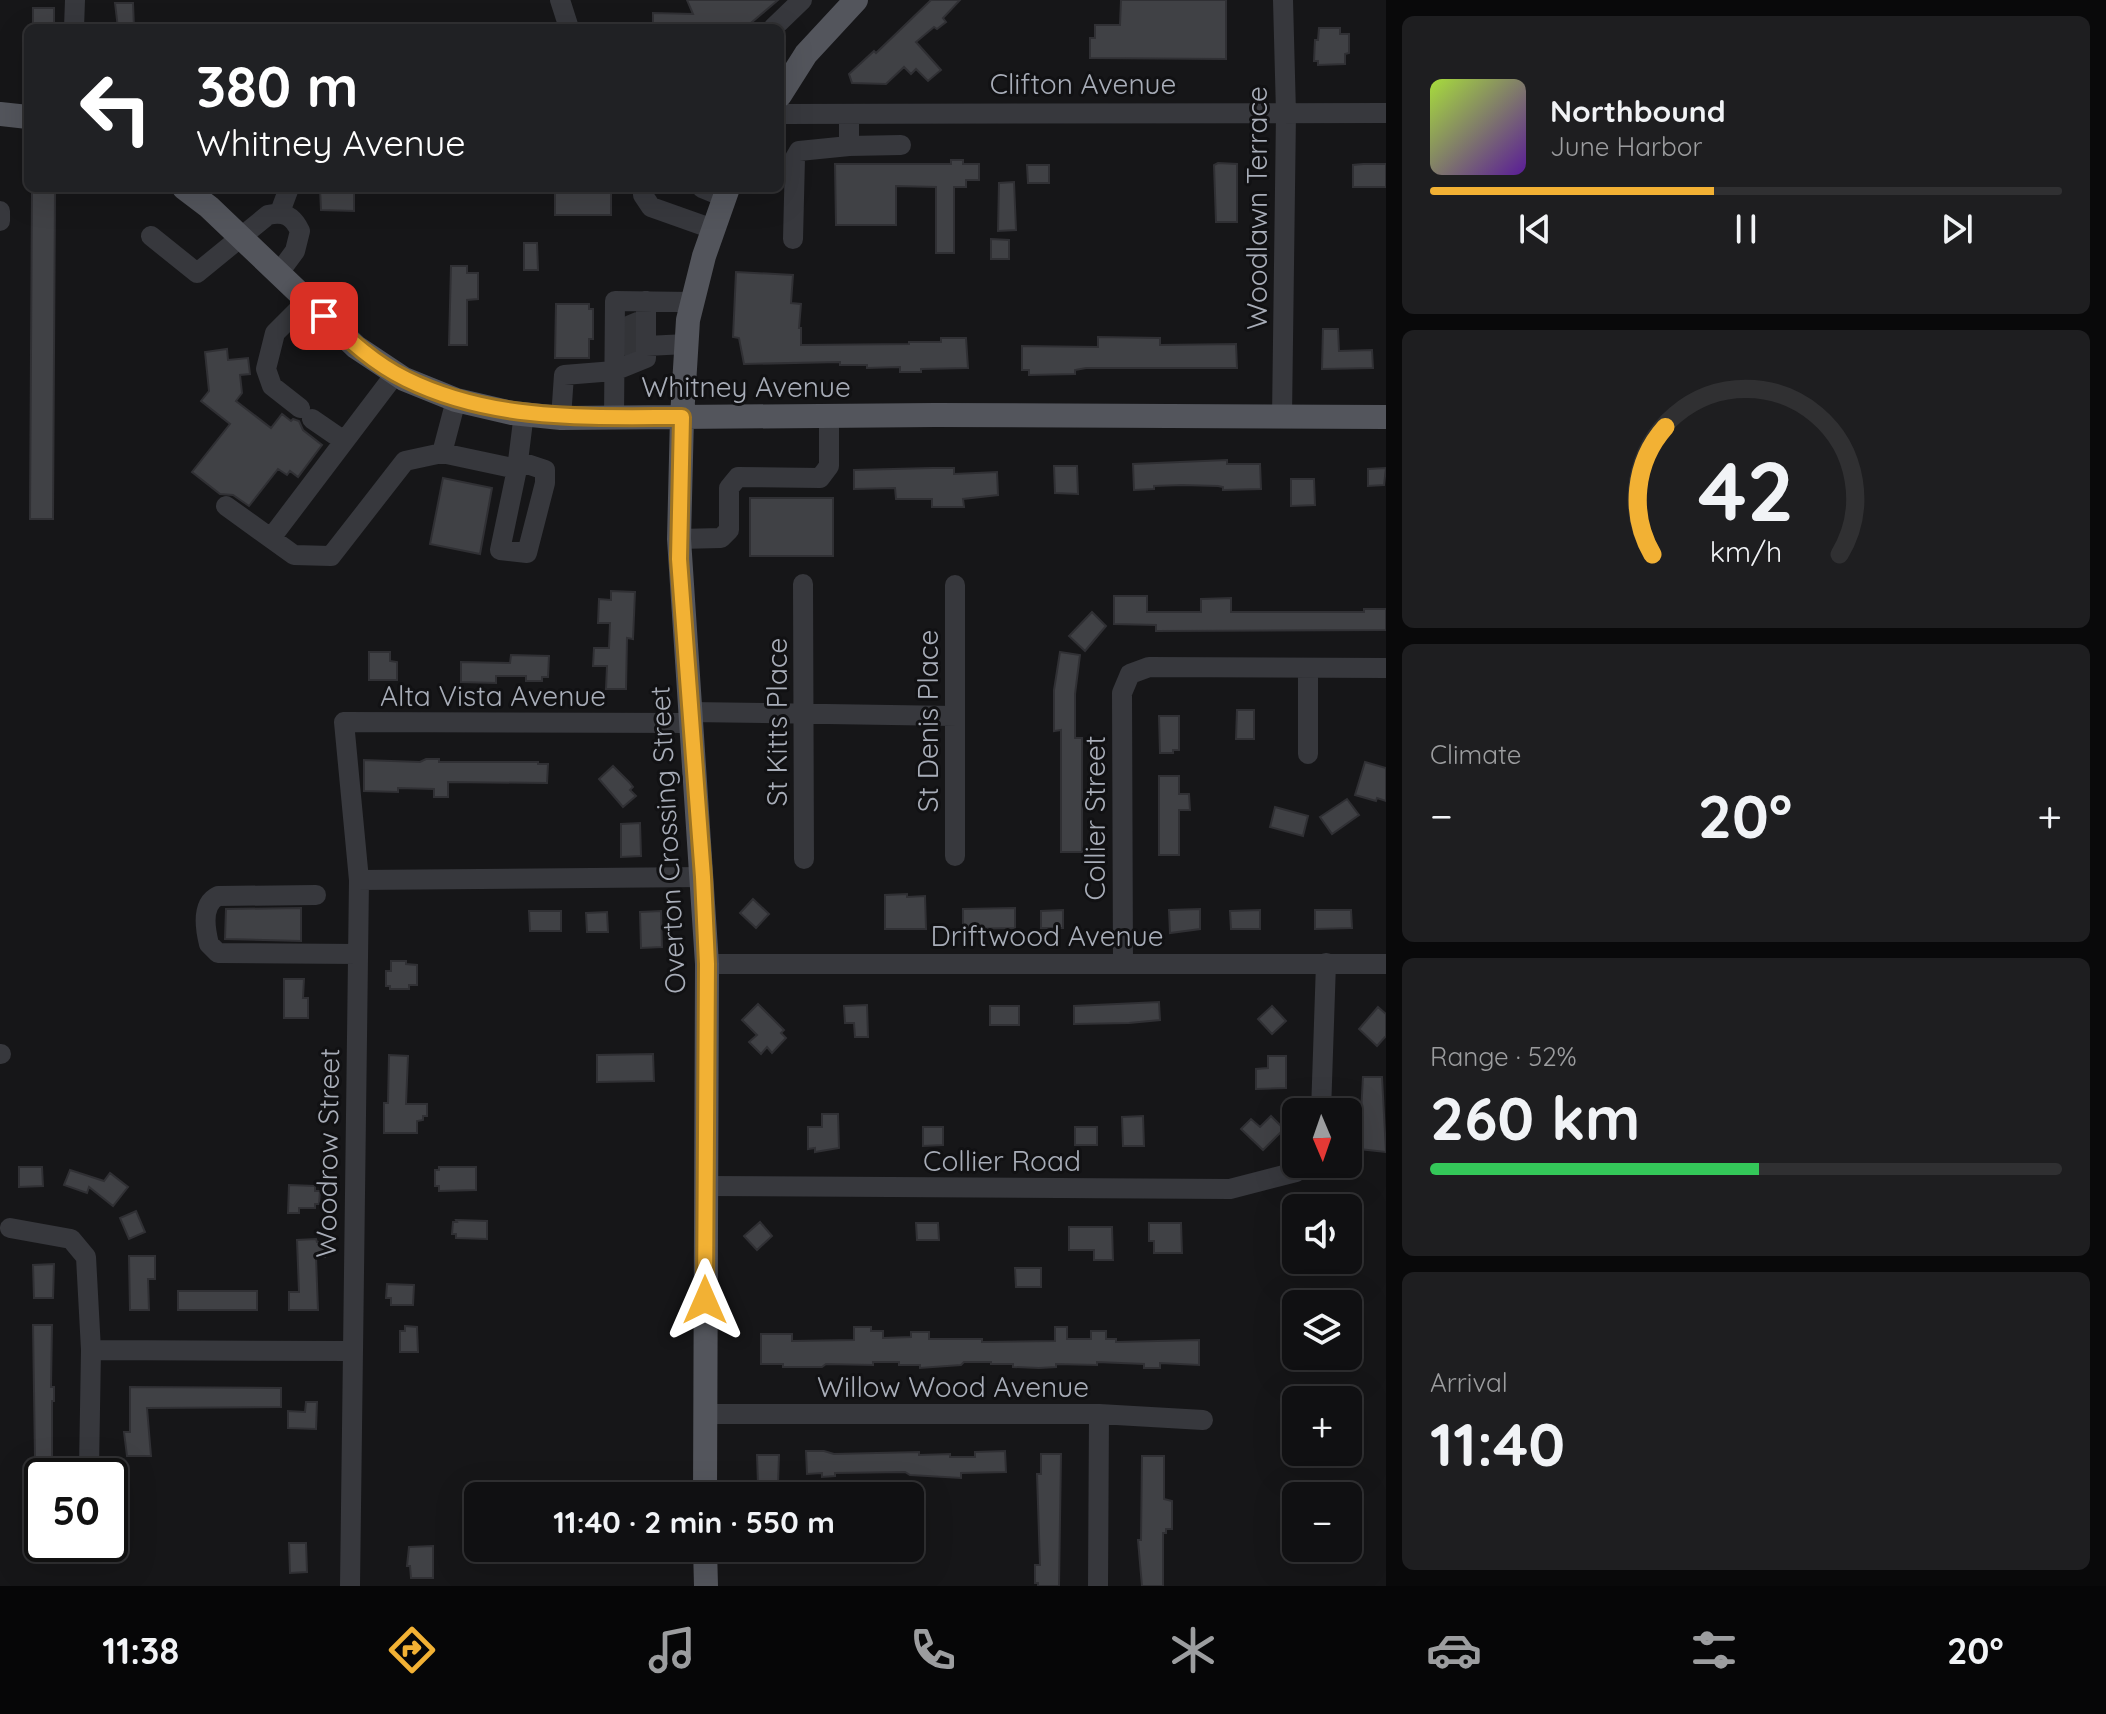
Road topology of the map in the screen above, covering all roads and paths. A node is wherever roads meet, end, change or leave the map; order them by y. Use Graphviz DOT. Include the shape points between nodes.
graph roads {
  1 [pos="75,0"];
  2 [pos="560,0"];
  3 [pos="802,0"];
  4 [pos="856,0"];
  5 [pos="1283,0"];
  6 [pos="74,24"];
  7 [pos="568,24"];
  8 [pos="777,24"];
  9 [pos="784,89"];
  10 [pos="1286,113"];
  11 [pos="1386,113"];
  12 [pos="0,114"];
  13 [pos="784,114"];
  14 [pos="849,114"];
  15 [pos="24,117"];
  16 [pos="901,145"];
  17 [pos="849,146"];
  18 [pos="288,192"];
  19 [pos="643,192"];
  20 [pos="718,192"];
  21 [pos="210,198"];
  22 [pos="0,211"];
  23 [pos="280,212"];
  24 [pos="0,221"];
  25 [pos="713,229"];
  26 [pos="151,236"];
  27 [pos="240,237"];
  28 [pos="793,239"];
  29 [pos="278,274"];
  30 [pos="307,301"];
  31 [pos="692,302"];
  32 [pos="632,336"];
  33 [pos="687,344"];
  34 [pos="396,373"];
  35 [pos="456,400"];
  36 [pos="524,413"];
  37 [pos="829,416"];
  38 [pos="614,417"];
  39 [pos="682,417"];
  40 [pos="1282,417"];
  41 [pos="1386,417"];
  42 [pos="561,418"];
  43 [pos="344,441"];
  44 [pos="442,453"];
  45 [pos="226,506"];
  46 [pos="271,538"];
  47 [pos="679,539"];
  48 [pos="803,584"];
  49 [pos="955,585"];
  50 [pos="1308,668"];
  51 [pos="1386,668"];
  52 [pos="803,714"];
  53 [pos="955,716"];
  54 [pos="690,718"];
  55 [pos="344,722"];
  56 [pos="1308,754"];
  57 [pos="955,856"];
  58 [pos="804,859"];
  59 [pos="703,877"];
  60 [pos="359,880"];
  61 [pos="316,895"];
  62 [pos="358,954"];
  63 [pos="1123,963"];
  64 [pos="1326,963"];
  65 [pos="707,964"];
  66 [pos="1386,964"];
  67 [pos="1321,1098"];
  68 [pos="1282,1173"];
  69 [pos="706,1186"];
  70 [pos="10,1228"];
  71 [pos="91,1350"];
  72 [pos="351,1351"];
  73 [pos="704,1414"];
  74 [pos="1099,1414"];
  75 [pos="1203,1420"];
  76 [pos="89,1458"];
  77 [pos="705,1482"];
  78 [pos="705,1562"];
  79 [pos="350,1586"];
  80 [pos="706,1586"];
  81 [pos="1098,1586"];
  1 -- 6 [label="street"];
  2 -- 7 [label="street"];
  3 -- 8 [label="street"];
  4 -- 9 [label="main road" via="806,54"];
  5 -- 10 [label="street, Woodlawn Terrace"];
  10 -- 11 [label="street, Clifton Avenue"];
  10 -- 14 [label="street, Clifton Avenue"];
  10 -- 40 [label="street, Woodlawn Terrace"];
  12 -- 15 [label="main road"];
  13 -- 14 [label="street, Clifton Avenue"];
  14 -- 17 [label="street"];
  16 -- 17 [label="street"];
  17 -- 28 [label="street" via="799,151"];
  18 -- 23 [label="street"];
  19 -- 25 [label="street" via="651,207"];
  20 -- 25 [label="main road, Overton Crossing Street"];
  21 -- 27 [label="main road, Whitney Avenue"];
  22 -- 24 [label="street"];
  23 -- 27 [label="street"];
  23 -- 29 [label="street" via="300,231 295,251"];
  25 -- 31 [label="main road, Overton Crossing Street"];
  26 -- 27 [label="street" via="197,273"];
  27 -- 29 [label="main road, Whitney Avenue"];
  29 -- 30 [label="main road, Whitney Avenue"];
  30 -- 34 [label="main road, Whitney Avenue" via="356,347"];
  30 -- 43 [label="street" via="275,333 266,369 272,386"];
  31 -- 32 [label="street"];
  31 -- 33 [label="main road, Overton Crossing Street"];
  32 -- 33 [label="street"];
  32 -- 38 [label="street"];
  32 -- 42 [label="street" via="564,375"];
  33 -- 39 [label="main road, Overton Crossing Street"];
  34 -- 35 [label="main road, Whitney Avenue"];
  34 -- 43 [label="street"];
  35 -- 36 [label="main road, Whitney Avenue"];
  35 -- 44 [label="street"];
  36 -- 42 [label="main road, Whitney Avenue"];
  36 -- 44 [label="street" via="517,465"];
  37 -- 39 [label="main road, Whitney Avenue"];
  37 -- 40 [label="main road, Whitney Avenue"];
  37 -- 47 [label="street" via="829,466 820,478 738,477 729,488 729,530 721,538"];
  38 -- 39 [label="main road, Whitney Avenue"];
  38 -- 42 [label="main road, Whitney Avenue"];
  39 -- 47 [label="main road, Overton Crossing Street"];
  40 -- 41 [label="main road, Whitney Avenue"];
  43 -- 46 [label="street"];
  44 -- 46 [label="street" via="405,461 331,556 294,555"];
  45 -- 46 [label="street"];
  47 -- 54 [label="main road, Overton Crossing Street"];
  48 -- 52 [label="street, St Kitts Place"];
  49 -- 53 [label="street, St Denis Place"];
  50 -- 51 [label="street"];
  50 -- 56 [label="street"];
  50 -- 63 [label="street, Collier Street" via="1149,667 1130,674 1122,693"];
  52 -- 53 [label="street, Alta Vista Avenue"];
  52 -- 54 [label="street, Alta Vista Avenue"];
  52 -- 58 [label="street, St Kitts Place"];
  53 -- 57 [label="street, St Denis Place"];
  54 -- 55 [label="street, Alta Vista Avenue"];
  54 -- 59 [label="main road, Overton Crossing Street"];
  55 -- 60 [label="street, Woodrow Street"];
  59 -- 60 [label="street"];
  59 -- 65 [label="main road, Overton Crossing Street"];
  60 -- 62 [label="street, Woodrow Street"];
  61 -- 62 [label="street" via="211,899 209,944 218,953"];
  62 -- 72 [label="street, Woodrow Street"];
  63 -- 64 [label="street, Driftwood Avenue"];
  63 -- 65 [label="street, Driftwood Avenue"];
  64 -- 66 [label="street, Driftwood Avenue"];
  64 -- 67 [label="street"];
  65 -- 69 [label="main road, Overton Crossing Street"];
  68 -- 69 [label="street, Collier Road" via="1230,1189"];
  69 -- 73 [label="main road, Overton Crossing Street"];
  70 -- 71 [label="street" via="71,1239 86,1257"];
  71 -- 72 [label="street"];
  71 -- 76 [label="street"];
  72 -- 79 [label="street, Woodrow Street"];
  73 -- 74 [label="street, Willow Wood Avenue"];
  73 -- 77 [label="main road, Overton Crossing Street"];
  74 -- 75 [label="street, Willow Wood Avenue"];
  74 -- 81 [label="street"];
  78 -- 80 [label="main road"];
}
